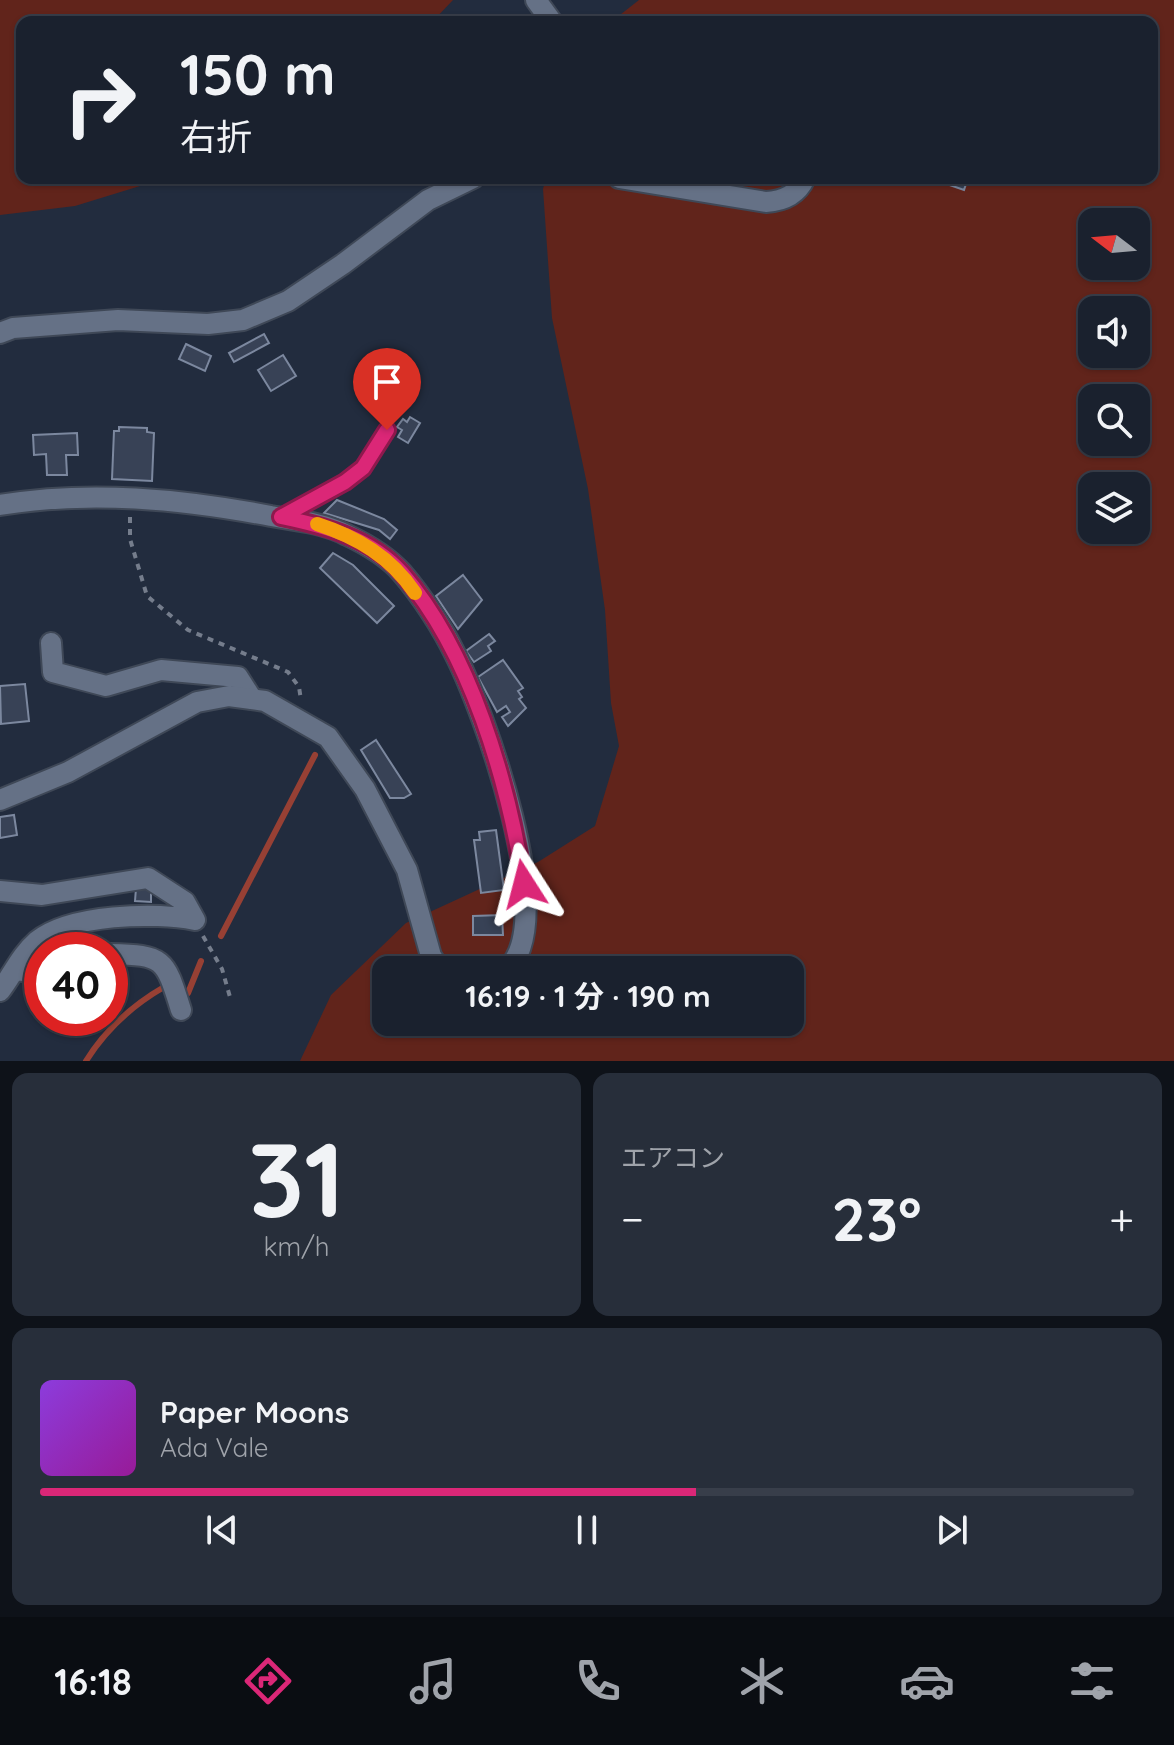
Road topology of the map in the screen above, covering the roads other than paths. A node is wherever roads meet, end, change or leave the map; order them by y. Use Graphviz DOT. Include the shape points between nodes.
graph roads {
  1 [pos="461,184"];
  2 [pos="656,184"];
  3 [pos="801,184"];
  4 [pos="0,333"];
  5 [pos="387,430"];
  6 [pos="0,505"];
  7 [pos="281,517"];
  8 [pos="51,643"];
  9 [pos="252,699"];
  10 [pos="0,800"];
  11 [pos="0,891"];
  12 [pos="128,954"];
  13 [pos="431,956"];
  14 [pos="516,956"];
  15 [pos="15,970"];
  16 [pos="24,971"];
  17 [pos="0,991"];
  18 [pos="181,1010"];
  1 -- 4 [label="street" via="428,200 288,301 243,320 118,320"];
  2 -- 3 [label="street" via="766,202 781,201"];
  5 -- 7 [label="lane" via="363,468"];
  6 -- 7 [label="street" via="49,497 131,498"];
  7 -- 14 [label="street" via="346,534 375,551 401,572 455,653 502,773 520,858 527,929"];
  8 -- 9 [label="street" via="53,672 106,686 161,670 218,673 238,677"];
  9 -- 10 [label="street" via="229,696 197,702 68,772"];
  9 -- 13 [label="street" via="265,701 328,737 365,789 407,870"];
  11 -- 15 [label="street" via="42,895 148,878 185,902 195,920 102,917 40,939"];
  12 -- 18 [label="street" via="149,955 161,962"];
  15 -- 16 [label="street"];
  15 -- 17 [label="street"];
}
